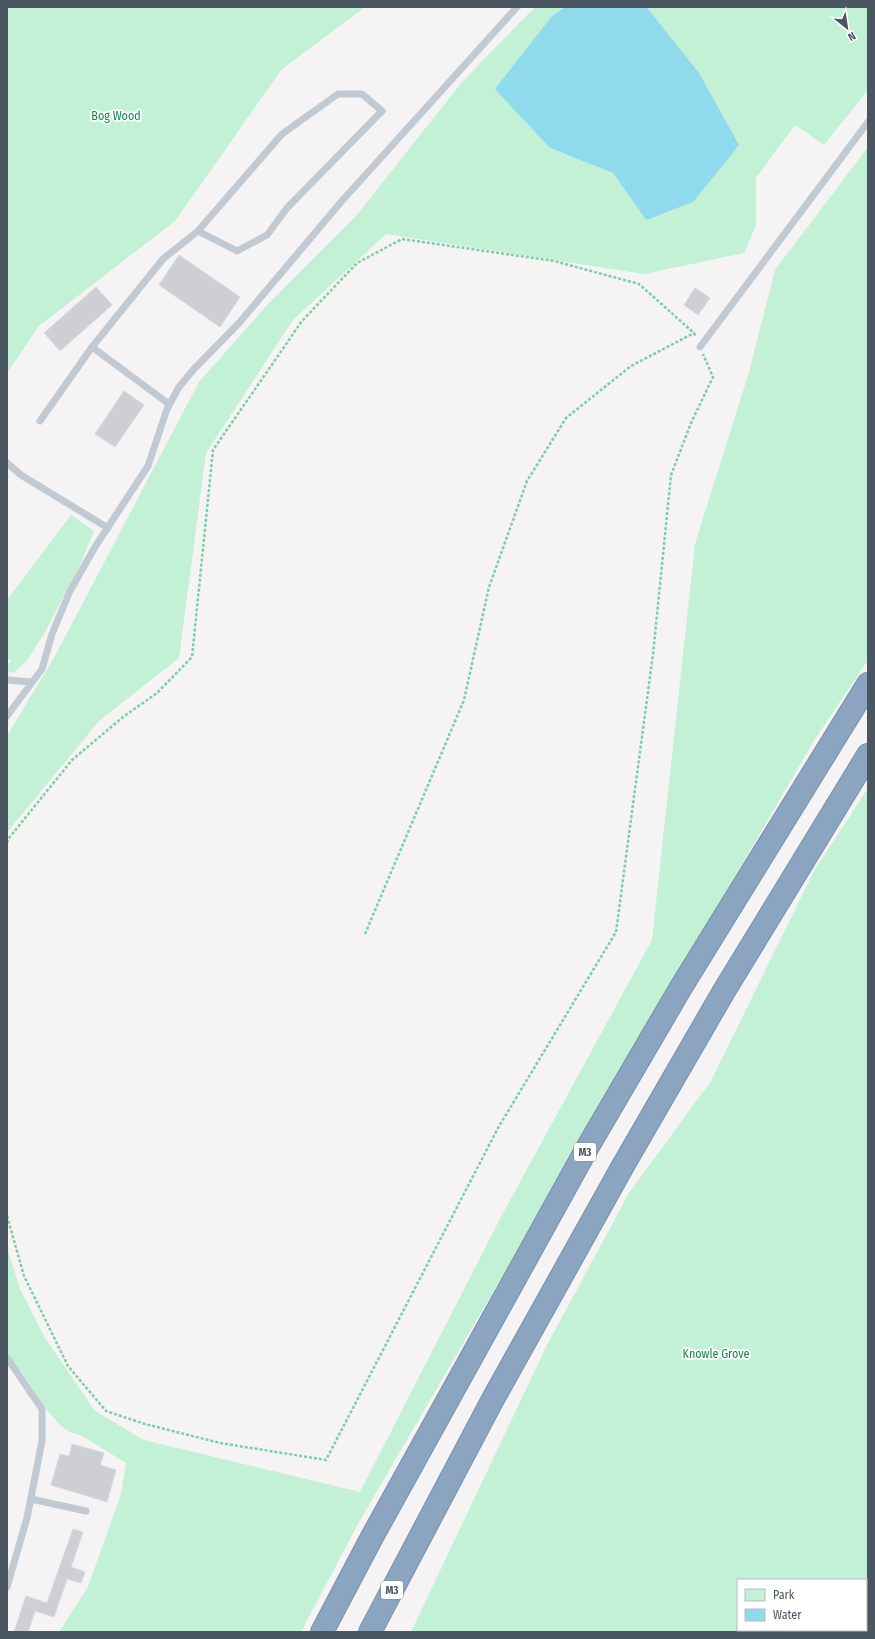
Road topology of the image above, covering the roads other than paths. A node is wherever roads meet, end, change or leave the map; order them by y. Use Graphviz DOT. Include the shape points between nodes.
graph roads {
  1 [pos="517,7"];
  2 [pos="868,122"];
  3 [pos="198,230"];
  4 [pos="92,347"];
  5 [pos="700,347"];
  6 [pos="169,404"];
  7 [pos="40,421"];
  8 [pos="7,463"];
  9 [pos="108,528"];
  10 [pos="7,680"];
  11 [pos="32,682"];
  12 [pos="868,684"];
  13 [pos="7,716"];
  14 [pos="868,755"];
  15 [pos="7,1358"];
  16 [pos="31,1499"];
  17 [pos="86,1510"];
  18 [pos="7,1587"];
  19 [pos="322,1632"];
  20 [pos="370,1632"];
  1 -- 6 [label="lane" via="341,202 239,323 194,368"];
  2 -- 5 [label="lane"];
  3 -- 3 [label="lane" via="282,134 338,94 362,94 382,111 287,208 267,235 236,251"];
  3 -- 4 [label="lane" via="163,259"];
  4 -- 6 [label="lane"];
  4 -- 7 [label="lane"];
  6 -- 9 [label="lane" via="148,466"];
  8 -- 9 [label="lane" via="21,475"];
  9 -- 11 [label="lane" via="70,591 52,634 42,669"];
  10 -- 11 [label="lane"];
  11 -- 13 [label="lane"];
  12 -- 19 [label="highway, M3" via="680,989 594,1136"];
  14 -- 20 [label="highway, M3" via="728,985 628,1157 492,1399"];
  15 -- 16 [label="lane" via="42,1409 42,1441"];
  16 -- 17 [label="lane"];
  16 -- 18 [label="lane"];
}
